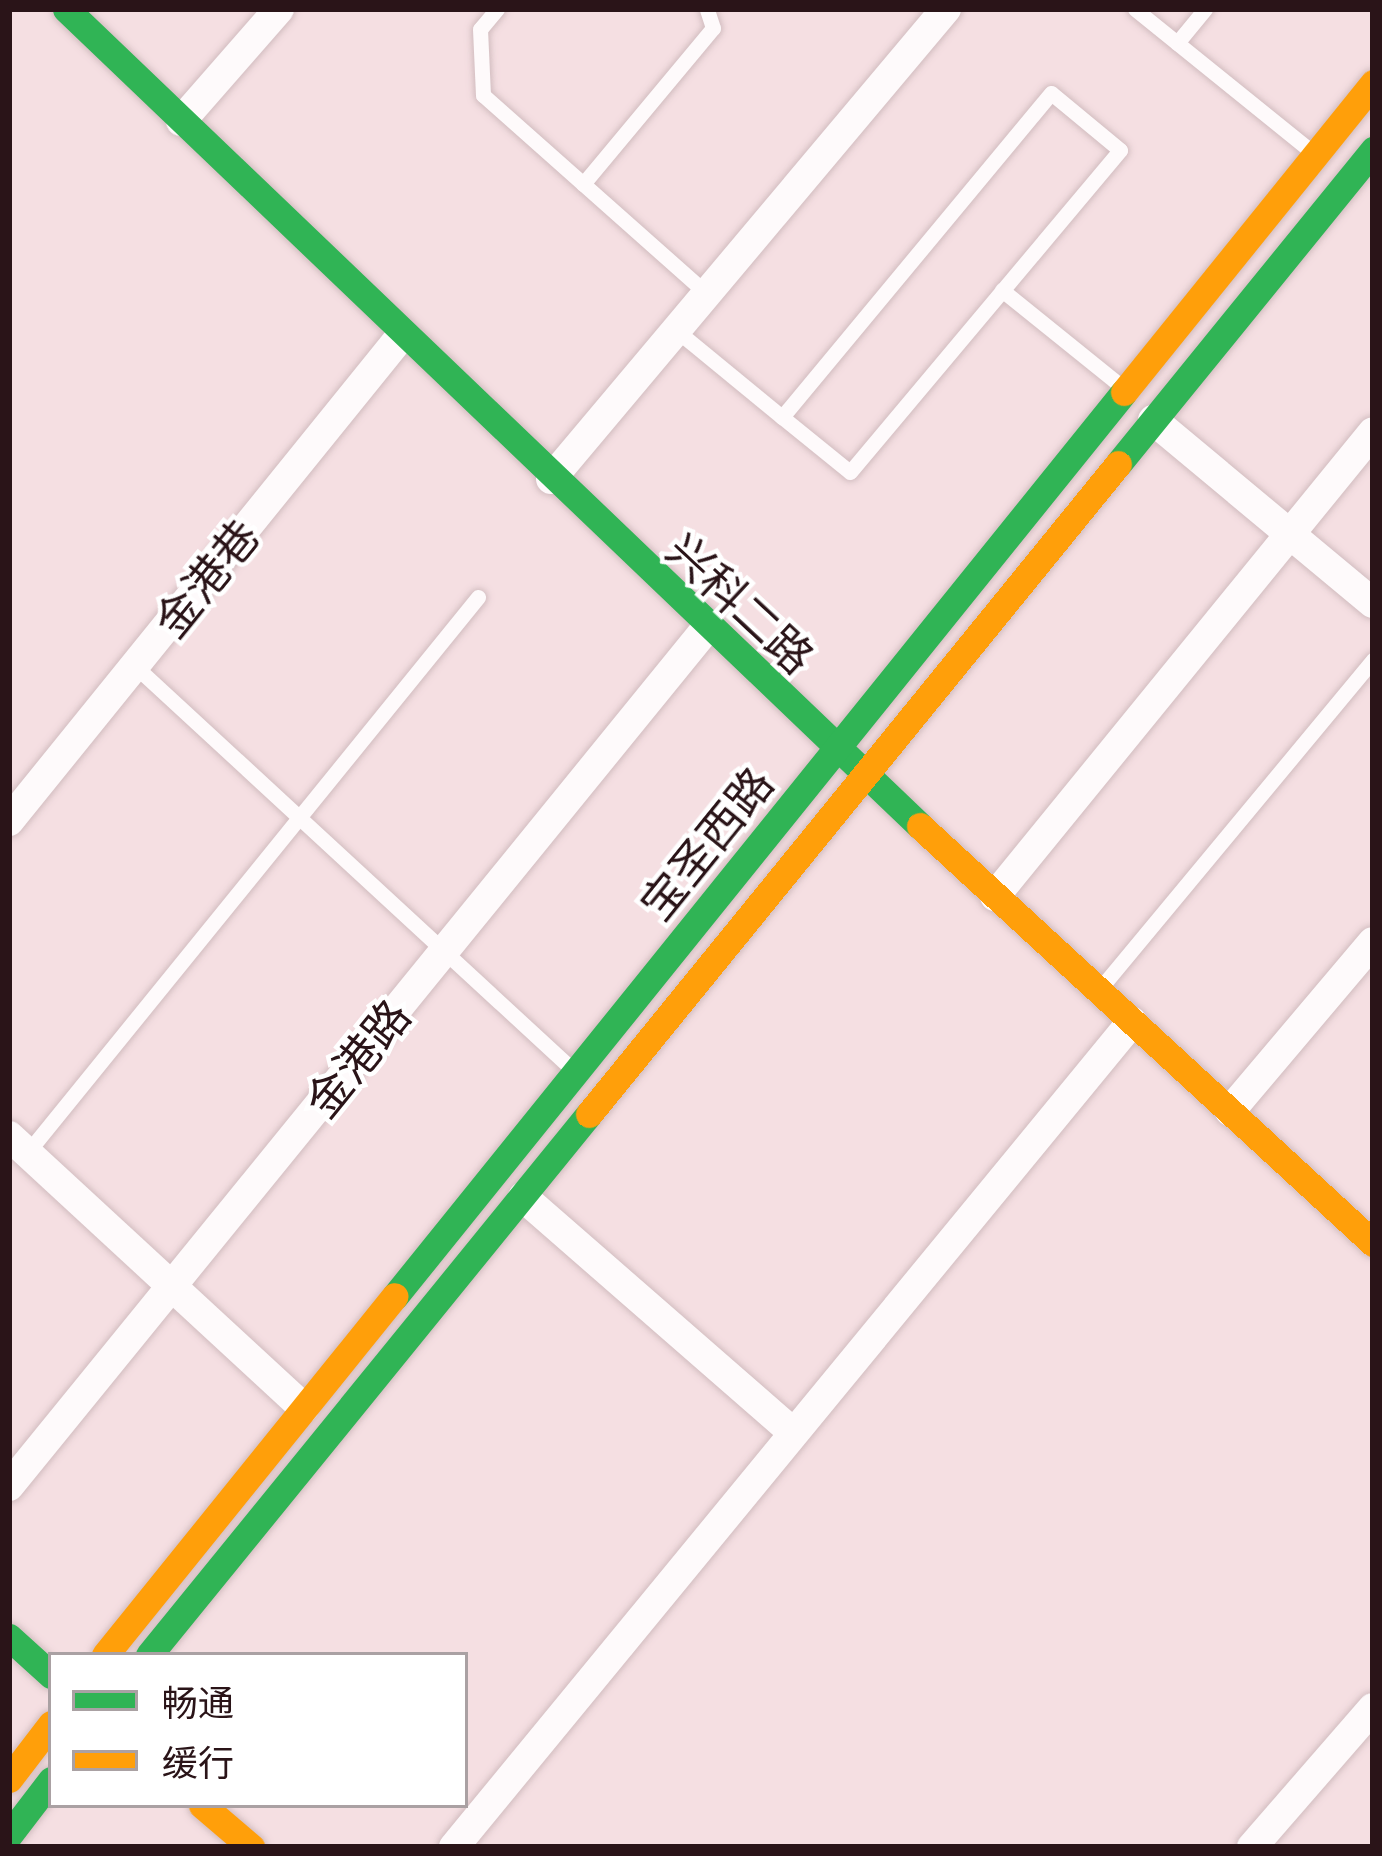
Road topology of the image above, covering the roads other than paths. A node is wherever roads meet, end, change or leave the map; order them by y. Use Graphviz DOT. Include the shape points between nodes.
graph roads {
  1 [pos="66,9"];
  2 [pos="279,9"];
  3 [pos="497,9"];
  4 [pos="707,9"];
  5 [pos="946,9"];
  6 [pos="1135,9"];
  7 [pos="1205,9"];
  8 [pos="1177,43"];
  9 [pos="1373,83"];
  10 [pos="181,121"];
  11 [pos="1373,150"];
  12 [pos="1315,153"];
  13 [pos="583,184"];
  14 [pos="1002,290"];
  15 [pos="707,294"];
  16 [pos="676,331"];
  17 [pos="402,335"];
  18 [pos="1125,389"];
  19 [pos="782,417"];
  20 [pos="1153,420"];
  21 [pos="1373,432"];
  22 [pos="551,479"];
  23 [pos="1290,534"];
  24 [pos="478,597"];
  25 [pos="1373,603"];
  26 [pos="706,629"];
  27 [pos="1373,660"];
  28 [pos="135,666"];
  29 [pos="836,750"];
  30 [pos="863,776"];
  31 [pos="298,818"];
  32 [pos="9,821"];
  33 [pos="995,896"];
  34 [pos="1373,942"];
  35 [pos="444,951"];
  36 [pos="1099,990"];
  37 [pos="1132,1022"];
  38 [pos="575,1072"];
  39 [pos="1230,1111"];
  40 [pos="18,1144"];
  41 [pos="523,1197"];
  42 [pos="1373,1243"];
  43 [pos="172,1286"];
  44 [pos="304,1408"];
  45 [pos="791,1431"];
  46 [pos="9,1486"];
  47 [pos="9,1637"];
  48 [pos="107,1652"];
  49 [pos="151,1652"];
  50 [pos="48,1672"];
  51 [pos="1373,1708"];
  52 [pos="48,1728"];
  53 [pos="9,1779"];
  54 [pos="48,1784"];
  55 [pos="206,1808"];
  56 [pos="9,1835"];
  57 [pos="251,1847"];
  58 [pos="454,1847"];
  59 [pos="1252,1847"];
  1 -- 10 [label="main road, 兴科二路"];
  2 -- 10 [label="street"];
  3 -- 13 [label="lane" via="480,29 483,95"];
  4 -- 13 [label="lane" via="713,28"];
  5 -- 15 [label="street"];
  6 -- 8 [label="lane"];
  7 -- 8 [label="lane"];
  8 -- 12 [label="lane"];
  9 -- 12 [label="main road, 宝圣西路"];
  10 -- 17 [label="main road, 兴科二路"];
  11 -- 20 [label="main road, 宝圣西路"];
  12 -- 18 [label="main road, 宝圣西路"];
  13 -- 15 [label="lane"];
  14 -- 18 [label="lane"];
  14 -- 19 [label="lane" via="850,472"];
  14 -- 19 [label="lane" via="1120,150 1051,93"];
  15 -- 16 [label="street"];
  16 -- 19 [label="lane"];
  16 -- 22 [label="street"];
  17 -- 22 [label="main road, 兴科二路"];
  17 -- 28 [label="street, 金港巷"];
  18 -- 29 [label="main road, 宝圣西路"];
  20 -- 23 [label="street"];
  20 -- 30 [label="main road, 宝圣西路"];
  21 -- 23 [label="street"];
  22 -- 26 [label="main road, 兴科二路"];
  23 -- 25 [label="street"];
  23 -- 33 [label="street"];
  24 -- 31 [label="lane"];
  26 -- 29 [label="main road, 兴科二路"];
  26 -- 35 [label="street, 金港路"];
  27 -- 36 [label="lane"];
  28 -- 31 [label="lane"];
  28 -- 32 [label="street, 金港巷"];
  29 -- 30 [label="main road, 兴科二路"];
  29 -- 38 [label="main road, 宝圣西路"];
  30 -- 33 [label="main road, 兴科二路"];
  30 -- 41 [label="main road, 宝圣西路"];
  31 -- 35 [label="lane"];
  31 -- 40 [label="lane"];
  33 -- 36 [label="main road, 兴科二路"];
  34 -- 39 [label="street"];
  35 -- 38 [label="lane"];
  35 -- 43 [label="street, 金港路"];
  36 -- 37 [label="main road, 兴科二路"];
  37 -- 39 [label="main road, 兴科二路"];
  37 -- 45 [label="street"];
  38 -- 44 [label="main road, 宝圣西路"];
  39 -- 42 [label="main road, 兴科二路"];
  40 -- 43 [label="street"];
  41 -- 45 [label="street"];
  41 -- 49 [label="main road, 宝圣西路"];
  43 -- 44 [label="street"];
  43 -- 46 [label="street, 金港路"];
  44 -- 48 [label="main road, 宝圣西路"];
  45 -- 58 [label="street"];
  47 -- 50 [label="main road"];
  51 -- 59 [label="street"];
  52 -- 53 [label="main road"];
  54 -- 56 [label="main road"];
  55 -- 57 [label="main road"];
}
